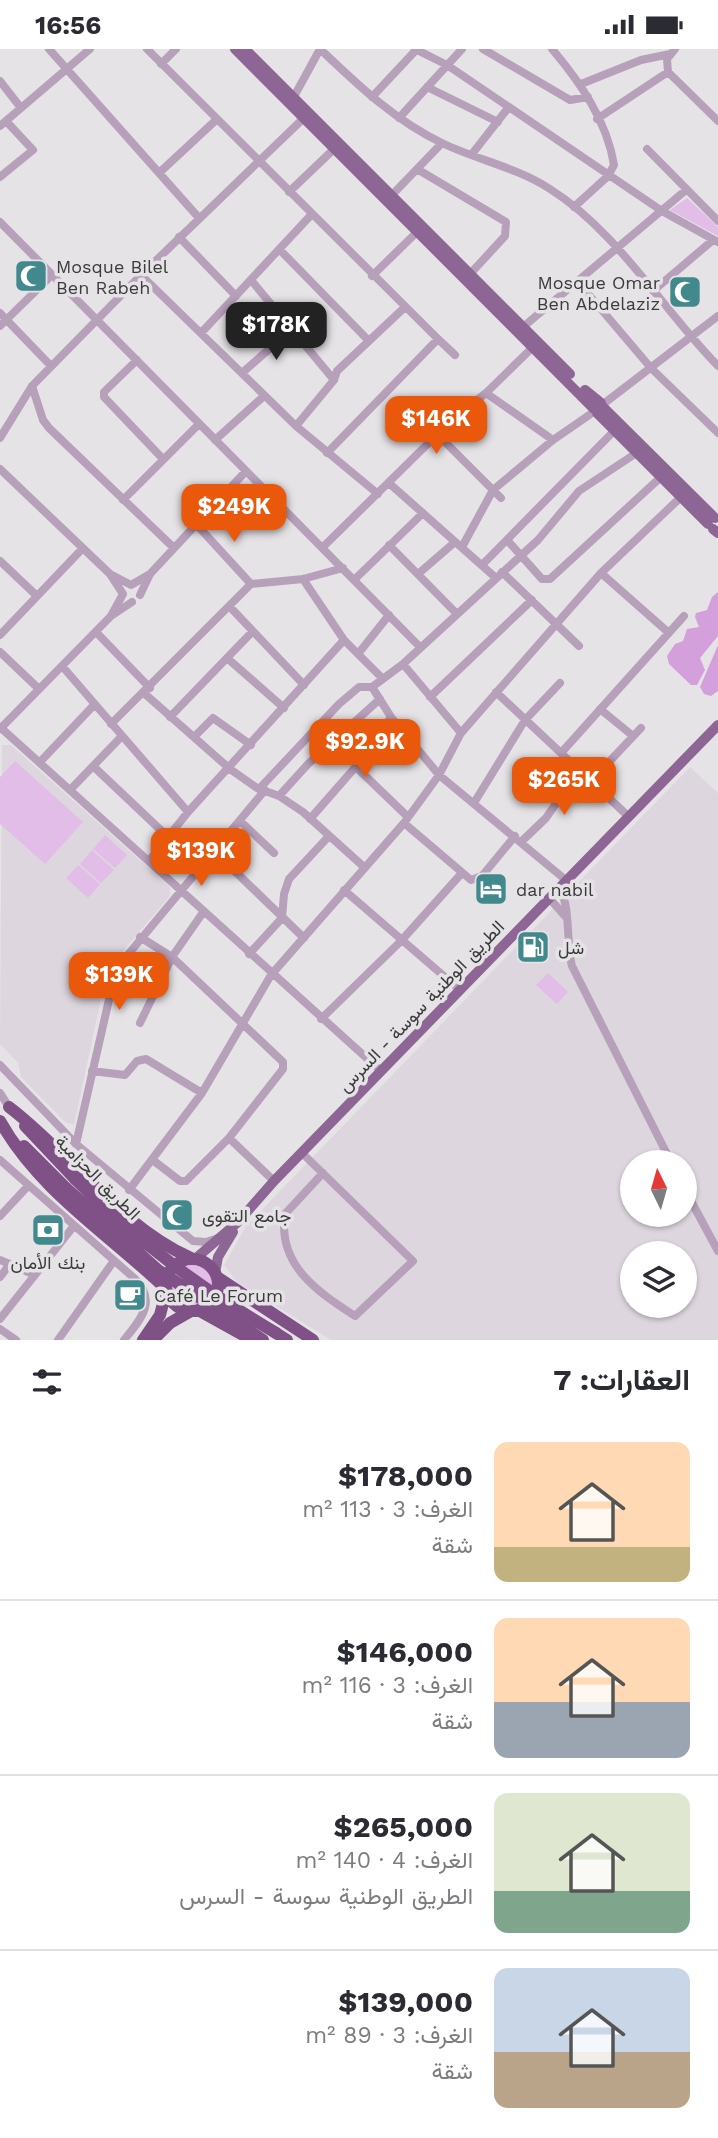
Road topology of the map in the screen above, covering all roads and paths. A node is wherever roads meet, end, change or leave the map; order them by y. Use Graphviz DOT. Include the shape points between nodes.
graph roads {
  1 [pos="49,49"];
  2 [pos="90,49"];
  3 [pos="147,49"];
  4 [pos="176,49"];
  5 [pos="235,49"];
  6 [pos="246,49"];
  7 [pos="320,49"];
  8 [pos="415,49"];
  9 [pos="462,49"];
  10 [pos="483,49"];
  11 [pos="552,49"];
  12 [pos="673,52"];
  13 [pos="161,64"];
  14 [pos="447,65"];
  15 [pos="67,68"];
  16 [pos="668,72"];
  17 [pos="0,81"];
  18 [pos="581,84"];
  19 [pos="427,87"];
  20 [pos="372,97"];
  21 [pos="588,97"];
  22 [pos="292,101"];
  23 [pos="21,108"];
  24 [pos="508,108"];
  25 [pos="306,116"];
  26 [pos="399,118"];
  27 [pos="597,119"];
  28 [pos="216,120"];
  29 [pos="718,121"];
  30 [pos="498,122"];
  31 [pos="3,123"];
  32 [pos="442,143"];
  33 [pos="334,149"];
  34 [pos="647,149"];
  35 [pos="472,154"];
  36 [pos="258,161"];
  37 [pos="417,169"];
  38 [pos="159,173"];
  39 [pos="608,176"];
  40 [pos="0,177"];
  41 [pos="686,190"];
  42 [pos="289,192"];
  43 [pos="391,196"];
  44 [pos="574,207"];
  45 [pos="662,211"];
  46 [pos="312,214"];
  47 [pos="199,218"];
  48 [pos="718,221"];
  49 [pos="0,222"];
  50 [pos="417,232"];
  51 [pos="179,237"];
  52 [pos="715,241"];
  53 [pos="279,249"];
  54 [pos="616,249"];
  55 [pos="470,274"];
  56 [pos="52,275"];
  57 [pos="141,275"];
  58 [pos="372,276"];
  59 [pos="251,280"];
  60 [pos="578,282"];
  61 [pos="653,291"];
  62 [pos="236,296"];
  63 [pos="405,307"];
  64 [pos="718,316"];
  65 [pos="2,319"];
  66 [pos="98,319"];
  67 [pos="523,327"];
  68 [pos="292,329"];
  69 [pos="201,333"];
  70 [pos="692,338"];
  71 [pos="438,339"];
  72 [pos="368,340"];
  73 [pos="533,347"];
  74 [pos="455,355"];
  75 [pos="137,360"];
  76 [pos="51,366"];
  77 [pos="718,366"];
  78 [pos="651,368"];
  79 [pos="242,373"];
  80 [pos="334,380"];
  81 [pos="32,386"];
  82 [pos="486,393"];
  83 [pos="264,395"];
  84 [pos="599,408"];
  85 [pos="199,424"];
  86 [pos="296,426"];
  87 [pos="615,429"];
  88 [pos="718,433"];
  89 [pos="438,434"];
  90 [pos="0,438"];
  91 [pos="215,440"];
  92 [pos="554,440"];
  93 [pos="638,452"];
  94 [pos="327,453"];
  95 [pos="163,459"];
  96 [pos="0,469"];
  97 [pos="246,471"];
  98 [pos="662,477"];
  99 [pos="390,484"];
  100 [pos="493,490"];
  101 [pos="378,494"];
  102 [pos="682,496"];
  103 [pos="501,498"];
  104 [pos="123,500"];
  105 [pos="422,513"];
  106 [pos="716,523"];
  107 [pos="196,524"];
  108 [pos="507,540"];
  109 [pos="389,545"];
  110 [pos="458,545"];
  111 [pos="83,548"];
  112 [pos="174,548"];
  113 [pos="322,548"];
  114 [pos="520,555"];
  115 [pos="0,562"];
  116 [pos="482,565"];
  117 [pos="343,568"];
  118 [pos="601,573"];
  119 [pos="110,574"];
  120 [pos="150,574"];
  121 [pos="418,574"];
  122 [pos="499,575"];
  123 [pos="303,579"];
  124 [pos="354,580"];
  125 [pos="251,584"];
  126 [pos="131,585"];
  127 [pos="123,594"];
  128 [pos="140,595"];
  129 [pos="37,596"];
  130 [pos="531,600"];
  131 [pos="131,602"];
  132 [pos="230,607"];
  133 [pos="457,614"];
  134 [pos="389,615"];
  135 [pos="111,616"];
  136 [pos="684,616"];
  137 [pos="556,624"];
  138 [pos="96,632"];
  139 [pos="252,632"];
  140 [pos="669,633"];
  141 [pos="0,635"];
  142 [pos="344,640"];
  143 [pos="579,646"];
  144 [pos="420,647"];
  145 [pos="0,652"];
  146 [pos="358,654"];
  147 [pos="227,658"];
  148 [pos="402,664"];
  149 [pos="62,666"];
  150 [pos="383,679"];
  151 [pos="560,683"];
  152 [pos="304,685"];
  153 [pos="372,687"];
  154 [pos="39,689"];
  155 [pos="147,691"];
  156 [pos="496,692"];
  157 [pos="430,697"];
  158 [pos="380,699"];
  159 [pos="94,705"];
  160 [pos="284,708"];
  161 [pos="600,709"];
  162 [pos="170,717"];
  163 [pos="391,717"];
  164 [pos="525,720"];
  165 [pos="111,724"];
  166 [pos="718,725"];
  167 [pos="0,728"];
  168 [pos="641,728"];
  169 [pos="461,733"];
  170 [pos="633,736"];
  171 [pos="121,737"];
  172 [pos="194,737"];
  173 [pos="251,745"];
  174 [pos="561,753"];
  175 [pos="40,762"];
  176 [pos="93,766"];
  177 [pos="356,767"];
  178 [pos="230,769"];
  179 [pos="579,770"];
  180 [pos="439,775"];
  181 [pos="591,781"];
  182 [pos="262,789"];
  183 [pos="70,790"];
  184 [pos="279,796"];
  185 [pos="474,803"];
  186 [pos="188,812"];
  187 [pos="628,816"];
  188 [pos="310,819"];
  189 [pos="406,820"];
  190 [pos="240,821"];
  191 [pos="329,836"];
  192 [pos="168,837"];
  193 [pos="518,839"];
  194 [pos="215,852"];
  195 [pos="274,853"];
  196 [pos="149,861"];
  197 [pos="364,867"];
  198 [pos="461,874"];
  199 [pos="563,885"];
  200 [pos="182,890"];
  201 [pos="344,890"];
  202 [pos="550,899"];
  203 [pos="204,911"];
  204 [pos="565,916"];
  205 [pos="282,918"];
  206 [pos="140,937"];
  207 [pos="304,938"];
  208 [pos="401,941"];
  209 [pos="249,954"];
  210 [pos="172,957"];
  211 [pos="271,975"];
  212 [pos="460,990"];
  213 [pos="321,1019"];
  214 [pos="140,1023"];
  215 [pos="242,1023"];
  216 [pos="0,1065"];
  217 [pos="92,1070"];
  218 [pos="381,1071"];
  219 [pos="202,1093"];
  220 [pos="3,1099"];
  221 [pos="0,1121"];
  222 [pos="229,1139"];
  223 [pos="76,1144"];
  224 [pos="665,1150"];
  225 [pos="302,1153"];
  226 [pos="0,1160"];
  227 [pos="154,1161"];
  228 [pos="323,1173"];
  229 [pos="274,1181"];
  230 [pos="70,1184"];
  231 [pos="28,1186"];
  232 [pos="129,1190"];
  233 [pos="697,1212"];
  234 [pos="0,1216"];
  235 [pos="238,1222"];
  236 [pos="73,1227"];
  237 [pos="223,1236"];
  238 [pos="718,1251"];
  239 [pos="193,1259"];
  240 [pos="0,1260"];
  241 [pos="113,1262"];
  242 [pos="10,1264"];
  243 [pos="35,1275"];
  244 [pos="216,1275"];
  245 [pos="0,1277"];
  246 [pos="166,1290"];
  247 [pos="195,1311"];
  248 [pos="0,1319"];
  249 [pos="0,1329"];
  250 [pos="281,1337"];
  251 [pos="16,1340"];
  252 [pos="58,1340"];
  253 [pos="124,1340"];
  254 [pos="143,1340"];
  255 [pos="153,1340"];
  256 [pos="252,1340"];
  257 [pos="263,1340"];
  258 [pos="313,1340"];
  1 -- 15 [label="street"];
  2 -- 15 [label="street"];
  3 -- 13 [label="street"];
  4 -- 13 [label="street"];
  5 -- 22 [label="main road"];
  6 -- 22 [label="main road"];
  7 -- 20 [label="street"];
  7 -- 22 [label="street"];
  8 -- 14 [label="street"];
  8 -- 20 [label="street"];
  9 -- 14 [label="street"];
  10 -- 21 [label="street" via="570,100"];
  11 -- 18 [label="street"];
  12 -- 16 [label="street"];
  12 -- 18 [label="street"];
  13 -- 28 [label="street"];
  14 -- 19 [label="street"];
  14 -- 24 [label="street"];
  15 -- 23 [label="street"];
  15 -- 38 [label="street"];
  16 -- 27 [label="street"];
  16 -- 29 [label="street"];
  17 -- 23 [label="street"];
  18 -- 21 [label="street"];
  19 -- 26 [label="street"];
  19 -- 30 [label="street"];
  20 -- 26 [label="street"];
  21 -- 27 [label="street"];
  22 -- 25 [label="main road"];
  23 -- 31 [label="street"];
  24 -- 30 [label="street"];
  24 -- 39 [label="street"];
  25 -- 33 [label="main road"];
  25 -- 36 [label="street"];
  25 -- 43 [label="main road"];
  26 -- 32 [label="street"];
  27 -- 39 [label="street" via="613,159"];
  28 -- 36 [label="street"];
  28 -- 38 [label="street"];
  30 -- 35 [label="street"];
  31 -- 40 [label="street" via="33,150"];
  32 -- 35 [label="street"];
  32 -- 37 [label="street"];
  33 -- 42 [label="street"];
  33 -- 50 [label="main road"];
  34 -- 41 [label="street"];
  35 -- 44 [label="street" via="517,171"];
  36 -- 42 [label="street"];
  36 -- 47 [label="street"];
  37 -- 43 [label="street"];
  37 -- 55 [label="street" via="506,222 505,236"];
  38 -- 47 [label="street"];
  39 -- 44 [label="street"];
  39 -- 45 [label="street"];
  41 -- 45 [label="street"];
  41 -- 48 [label="street"];
  42 -- 46 [label="street"];
  43 -- 55 [label="main road"];
  44 -- 54 [label="street"];
  45 -- 52 [label="street"];
  45 -- 54 [label="street"];
  46 -- 53 [label="street"];
  46 -- 58 [label="street"];
  47 -- 51 [label="street"];
  49 -- 56 [label="street"];
  50 -- 58 [label="street"];
  50 -- 73 [label="main road"];
  51 -- 57 [label="street"];
  51 -- 62 [label="street"];
  52 -- 61 [label="street"];
  53 -- 59 [label="street"];
  53 -- 72 [label="street"];
  54 -- 60 [label="street"];
  54 -- 61 [label="street"];
  55 -- 67 [label="main road"];
  56 -- 65 [label="street"];
  56 -- 66 [label="street"];
  57 -- 66 [label="street"];
  57 -- 69 [label="street"];
  58 -- 63 [label="street"];
  59 -- 62 [label="street"];
  59 -- 68 [label="street"];
  60 -- 67 [label="street"];
  60 -- 78 [label="street"];
  61 -- 70 [label="street"];
  62 -- 69 [label="street"];
  63 -- 71 [label="street"];
  63 -- 72 [label="street"];
  64 -- 70 [label="street"];
  65 -- 76 [label="street"];
  66 -- 75 [label="street"];
  66 -- 76 [label="street"];
  67 -- 84 [label="main road"];
  68 -- 79 [label="street"];
  68 -- 80 [label="street"];
  69 -- 79 [label="street"];
  70 -- 77 [label="street"];
  70 -- 78 [label="street"];
  71 -- 74 [label="street"];
  71 -- 94 [label="street"];
  72 -- 80 [label="street" via="337,371"];
  73 -- 82 [label="street"];
  73 -- 84 [label="main road"];
  75 -- 85 [label="street"];
  75 -- 95 [label="street" via="104,397"];
  76 -- 81 [label="street"];
  78 -- 84 [label="street"];
  78 -- 88 [label="street"];
  79 -- 83 [label="street"];
  80 -- 86 [label="street"];
  81 -- 90 [label="street"];
  81 -- 104 [label="street" via="49,428"];
  82 -- 89 [label="street"];
  82 -- 92 [label="street"];
  83 -- 86 [label="street"];
  83 -- 91 [label="street"];
  84 -- 87 [label="main road"];
  84 -- 92 [label="street"];
  84 -- 106 [label="main road"];
  85 -- 91 [label="street"];
  85 -- 95 [label="street"];
  86 -- 94 [label="street"];
  87 -- 93 [label="main road"];
  87 -- 108 [label="street"];
  89 -- 99 [label="street"];
  89 -- 100 [label="street"];
  91 -- 97 [label="street"];
  92 -- 100 [label="street"];
  93 -- 98 [label="main road"];
  93 -- 114 [label="street" via="579,491"];
  94 -- 101 [label="street"];
  95 -- 104 [label="street"];
  96 -- 111 [label="street"];
  97 -- 107 [label="street"];
  97 -- 113 [label="street"];
  98 -- 102 [label="main road"];
  98 -- 114 [label="street" via="550,579 542,579"];
  99 -- 101 [label="street"];
  99 -- 105 [label="street"];
  100 -- 103 [label="street"];
  100 -- 110 [label="street"];
  101 -- 113 [label="street"];
  102 -- 106 [label="main road"];
  102 -- 118 [label="street"];
  104 -- 112 [label="street"];
  105 -- 109 [label="street"];
  105 -- 110 [label="street"];
  107 -- 112 [label="street"];
  107 -- 125 [label="street"];
  108 -- 114 [label="street"];
  108 -- 116 [label="street"];
  109 -- 121 [label="street"];
  109 -- 124 [label="street"];
  110 -- 116 [label="street"];
  110 -- 121 [label="street"];
  111 -- 119 [label="street"];
  111 -- 129 [label="street"];
  112 -- 120 [label="street"];
  113 -- 117 [label="street"];
  114 -- 122 [label="street"];
  115 -- 129 [label="street"];
  116 -- 122 [label="street"];
  117 -- 123 [label="street"];
  117 -- 124 [label="street"];
  118 -- 137 [label="street"];
  118 -- 140 [label="street"];
  119 -- 126 [label="street"];
  119 -- 127 [label="street"];
  120 -- 126 [label="street"];
  120 -- 128 [label="street"];
  121 -- 133 [label="street"];
  122 -- 130 [label="street"];
  122 -- 133 [label="street"];
  123 -- 125 [label="street"];
  123 -- 142 [label="street"];
  124 -- 134 [label="street"];
  125 -- 132 [label="street"];
  126 -- 127 [label="street"];
  126 -- 128 [label="street"];
  127 -- 131 [label="street"];
  127 -- 135 [label="street"];
  128 -- 131 [label="street"];
  129 -- 141 [label="street"];
  130 -- 137 [label="street"];
  130 -- 157 [label="street"];
  131 -- 135 [label="street"];
  132 -- 139 [label="street"];
  132 -- 155 [label="street"];
  133 -- 144 [label="street"];
  134 -- 144 [label="street"];
  134 -- 146 [label="street"];
  135 -- 138 [label="street"];
  136 -- 140 [label="street"];
  137 -- 143 [label="street"];
  137 -- 156 [label="street"];
  138 -- 149 [label="street"];
  138 -- 155 [label="street"];
  139 -- 147 [label="street"];
  139 -- 152 [label="street"];
  140 -- 161 [label="street"];
  142 -- 146 [label="street"];
  142 -- 152 [label="street"];
  144 -- 148 [label="street"];
  145 -- 154 [label="street"];
  146 -- 150 [label="street"];
  147 -- 160 [label="street"];
  147 -- 162 [label="street"];
  148 -- 150 [label="street"];
  148 -- 157 [label="street"];
  149 -- 154 [label="street"];
  149 -- 159 [label="street"];
  150 -- 153 [label="street"];
  151 -- 164 [label="street"];
  152 -- 160 [label="street"];
  153 -- 158 [label="street"];
  153 -- 182 [label="street" via="359,687 339,704"];
  154 -- 167 [label="street"];
  155 -- 162 [label="street"];
  155 -- 165 [label="street"];
  156 -- 164 [label="street"];
  156 -- 169 [label="street"];
  157 -- 169 [label="street"];
  158 -- 163 [label="street"];
  158 -- 184 [label="street" via="307,764"];
  159 -- 165 [label="street"];
  159 -- 175 [label="street"];
  160 -- 173 [label="street"];
  161 -- 170 [label="street"];
  161 -- 174 [label="street"];
  162 -- 172 [label="street"];
  163 -- 177 [label="street"];
  163 -- 180 [label="street"];
  164 -- 174 [label="street"];
  164 -- 185 [label="street"];
  165 -- 171 [label="street"];
  166 -- 187 [label="main road, الطريق الوطنية سوسة - السرس"];
  167 -- 175 [label="street"];
  168 -- 170 [label="street"];
  169 -- 180 [label="street"];
  170 -- 181 [label="street"];
  171 -- 176 [label="street"];
  171 -- 186 [label="street"];
  172 -- 173 [label="street" via="213,718"];
  172 -- 178 [label="street"];
  173 -- 178 [label="street"];
  174 -- 179 [label="street"];
  175 -- 183 [label="street"];
  176 -- 183 [label="street"];
  176 -- 192 [label="street"];
  177 -- 188 [label="street"];
  177 -- 189 [label="street"];
  178 -- 182 [label="street"];
  178 -- 186 [label="street"];
  179 -- 181 [label="street"];
  179 -- 193 [label="street" via="545,818"];
  180 -- 185 [label="street"];
  180 -- 189 [label="street"];
  181 -- 187 [label="street"];
  182 -- 184 [label="street"];
  182 -- 190 [label="street"];
  183 -- 196 [label="street"];
  184 -- 188 [label="street"];
  185 -- 193 [label="street"];
  186 -- 192 [label="street"];
  187 -- 199 [label="main road, الطريق الوطنية سوسة - السرس"];
  188 -- 191 [label="street"];
  189 -- 197 [label="street"];
  189 -- 198 [label="street"];
  190 -- 194 [label="street"];
  190 -- 195 [label="street"];
  191 -- 197 [label="street"];
  191 -- 205 [label="street" via="286,883"];
  192 -- 196 [label="street"];
  193 -- 198 [label="street" via="482,876 471,880"];
  193 -- 199 [label="street"];
  194 -- 200 [label="street"];
  194 -- 205 [label="street"];
  196 -- 200 [label="street"];
  197 -- 201 [label="street"];
  198 -- 208 [label="street"];
  199 -- 202 [label="main road, الطريق الوطنية سوسة - السرس"];
  199 -- 204 [label="street"];
  200 -- 203 [label="street"];
  200 -- 206 [label="street"];
  201 -- 207 [label="street"];
  201 -- 208 [label="street"];
  202 -- 204 [label="street"];
  202 -- 212 [label="main road, الطريق الوطنية سوسة - السرس"];
  203 -- 209 [label="street"];
  203 -- 210 [label="street"];
  204 -- 224 [label="street" via="569,955 579,985"];
  205 -- 207 [label="street"];
  205 -- 209 [label="street"];
  206 -- 210 [label="street"];
  206 -- 217 [label="street" via="112,977"];
  207 -- 211 [label="street"];
  208 -- 212 [label="street"];
  208 -- 213 [label="street"];
  209 -- 211 [label="street"];
  210 -- 214 [label="street"];
  210 -- 215 [label="street"];
  211 -- 213 [label="street"];
  211 -- 215 [label="street"];
  212 -- 218 [label="main road, الطريق الوطنية سوسة - السرس"];
  213 -- 218 [label="street"];
  215 -- 219 [label="street"];
  215 -- 222 [label="street" via="284,1066"];
  216 -- 223 [label="street"];
  217 -- 219 [label="street" via="125,1075 136,1061 146,1059"];
  217 -- 223 [label="street"];
  218 -- 225 [label="main road, الطريق الوطنية سوسة - السرس"];
  219 -- 227 [label="street"];
  220 -- 230 [label="highway, الطريق الحزامية"];
  220 -- 239 [label="highway" via="135,1223"];
  221 -- 230 [label="highway, الطريق الحزامية"];
  221 -- 246 [label="highway" via="43,1179"];
  222 -- 227 [label="street" via="187,1181 180,1181"];
  222 -- 229 [label="street"];
  223 -- 232 [label="street"];
  225 -- 228 [label="street"];
  225 -- 229 [label="main road, الطريق الوطنية سوسة - السرس"];
  226 -- 231 [label="street"];
  227 -- 232 [label="street"];
  228 -- 228 [label="street" via="413,1261 355,1316 303,1278 286,1241 285,1214"];
  229 -- 235 [label="main road, الطريق الوطنية سوسة - السرس"];
  230 -- 250 [label="highway, الطريق الحزامية, bridge" via="167,1263"];
  230 -- 257 [label="highway, الطريق الحزامية, bridge" via="158,1270"];
  231 -- 234 [label="street"];
  231 -- 236 [label="street"];
  232 -- 237 [label="street" via="193,1241"];
  233 -- 238 [label="street"];
  235 -- 237 [label="main road, الطريق الوطنية سوسة - السرس"];
  235 -- 244 [label="main road, الطريق الوطنية سوسة - السرس" via="219,1257"];
  236 -- 241 [label="street"];
  236 -- 243 [label="street"];
  237 -- 239 [label="main road, الطريق الوطنية سوسة - السرس"];
  239 -- 244 [label="highway" via="203,1261"];
  239 -- 246 [label="highway" via="183,1260 169,1271"];
  240 -- 242 [label="street"];
  241 -- 252 [label="street"];
  241 -- 253 [label="street" via="140,1284 148,1303"];
  242 -- 243 [label="street"];
  242 -- 245 [label="street"];
  243 -- 248 [label="street"];
  244 -- 247 [label="highway" via="216,1294 206,1307"];
  244 -- 258 [label="highway"];
  246 -- 247 [label="highway" via="176,1306"];
  246 -- 254 [label="highway" via="160,1315"];
  247 -- 255 [label="highway" via="170,1323"];
  247 -- 256 [label="highway"];
  249 -- 251 [label="street"];
}
